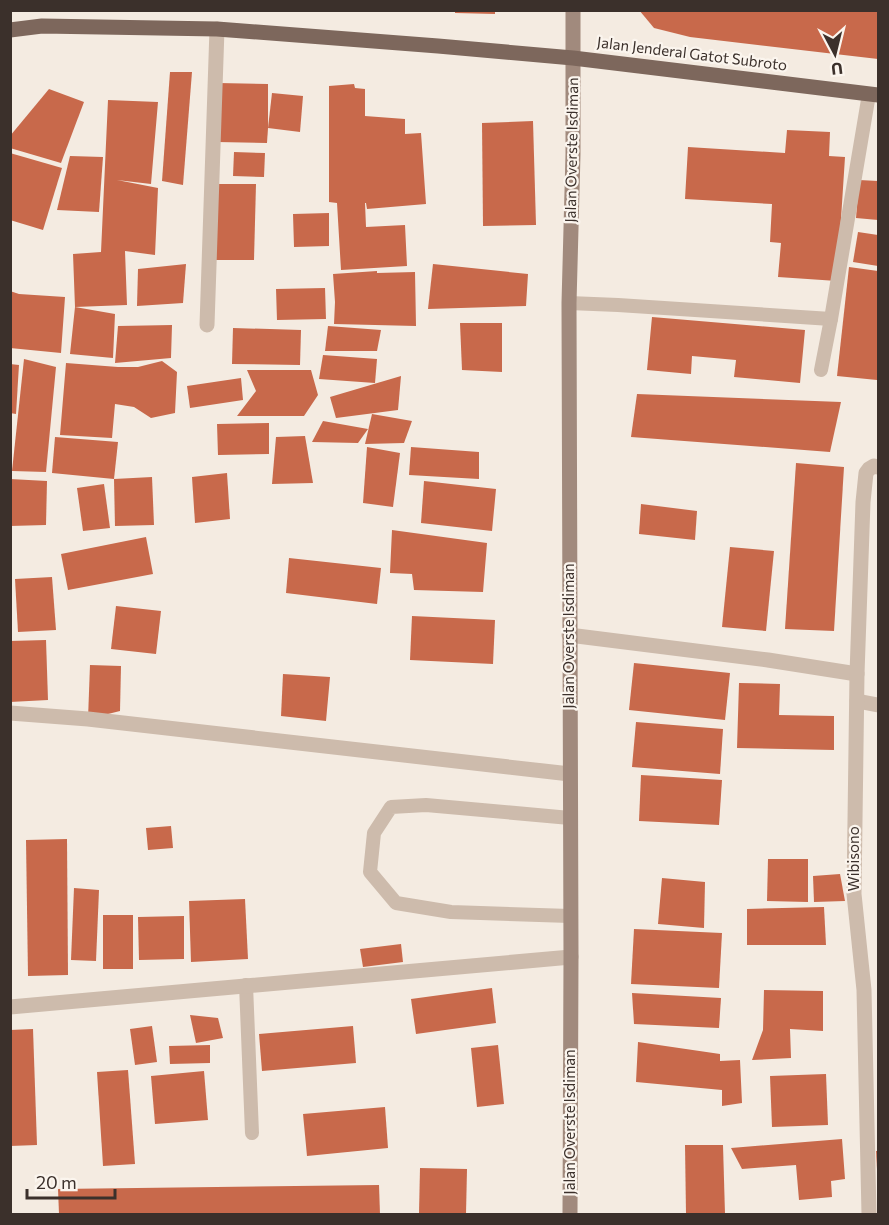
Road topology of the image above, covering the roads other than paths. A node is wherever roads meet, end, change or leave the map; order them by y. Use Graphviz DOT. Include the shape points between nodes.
graph roads {
  1 [pos="573,10"];
  2 [pos="217,29"];
  3 [pos="10,30"];
  4 [pos="573,58"];
  5 [pos="874,94"];
  6 [pos="569,303"];
  7 [pos="831,319"];
  8 [pos="207,326"];
  9 [pos="821,370"];
  10 [pos="879,467"];
  11 [pos="569,635"];
  12 [pos="857,674"];
  13 [pos="856,701"];
  14 [pos="879,705"];
  15 [pos="10,713"];
  16 [pos="570,774"];
  17 [pos="570,818"];
  18 [pos="570,916"];
  19 [pos="571,957"];
  20 [pos="246,985"];
  21 [pos="10,1007"];
  22 [pos="252,1133"];
  23 [pos="570,1215"];
  24 [pos="869,1215"];
  1 -- 4 [label="main road, Jalan Overste Isdiman"];
  2 -- 3 [label="main road, Jalan Jenderal Gatot Subroto" via="42,26"];
  2 -- 4 [label="main road, Jalan Jenderal Gatot Subroto"];
  2 -- 8 [label="street"];
  4 -- 5 [label="main road, Jalan Jenderal Gatot Subroto"];
  4 -- 6 [label="main road, Jalan Overste Isdiman"];
  5 -- 7 [label="lane"];
  6 -- 7 [label="lane"];
  6 -- 11 [label="main road, Jalan Overste Isdiman"];
  7 -- 9 [label="lane"];
  10 -- 12 [label="street, Wibisono" via="874,466 866,473"];
  11 -- 12 [label="street"];
  11 -- 16 [label="main road, Jalan Overste Isdiman"];
  12 -- 13 [label="street, Wibisono"];
  13 -- 14 [label="street"];
  13 -- 24 [label="street, Wibisono" via="854,894 864,990"];
  15 -- 16 [label="street"];
  16 -- 17 [label="main road, Jalan Overste Isdiman"];
  17 -- 18 [label="main road, Jalan Overste Isdiman"];
  17 -- 18 [label="lane" via="426,805 392,807 374,833 370,872 396,903 451,912"];
  18 -- 19 [label="main road, Jalan Overste Isdiman"];
  19 -- 20 [label="street"];
  19 -- 23 [label="main road, Jalan Overste Isdiman"];
  20 -- 21 [label="street"];
  20 -- 22 [label="lane"];
}
